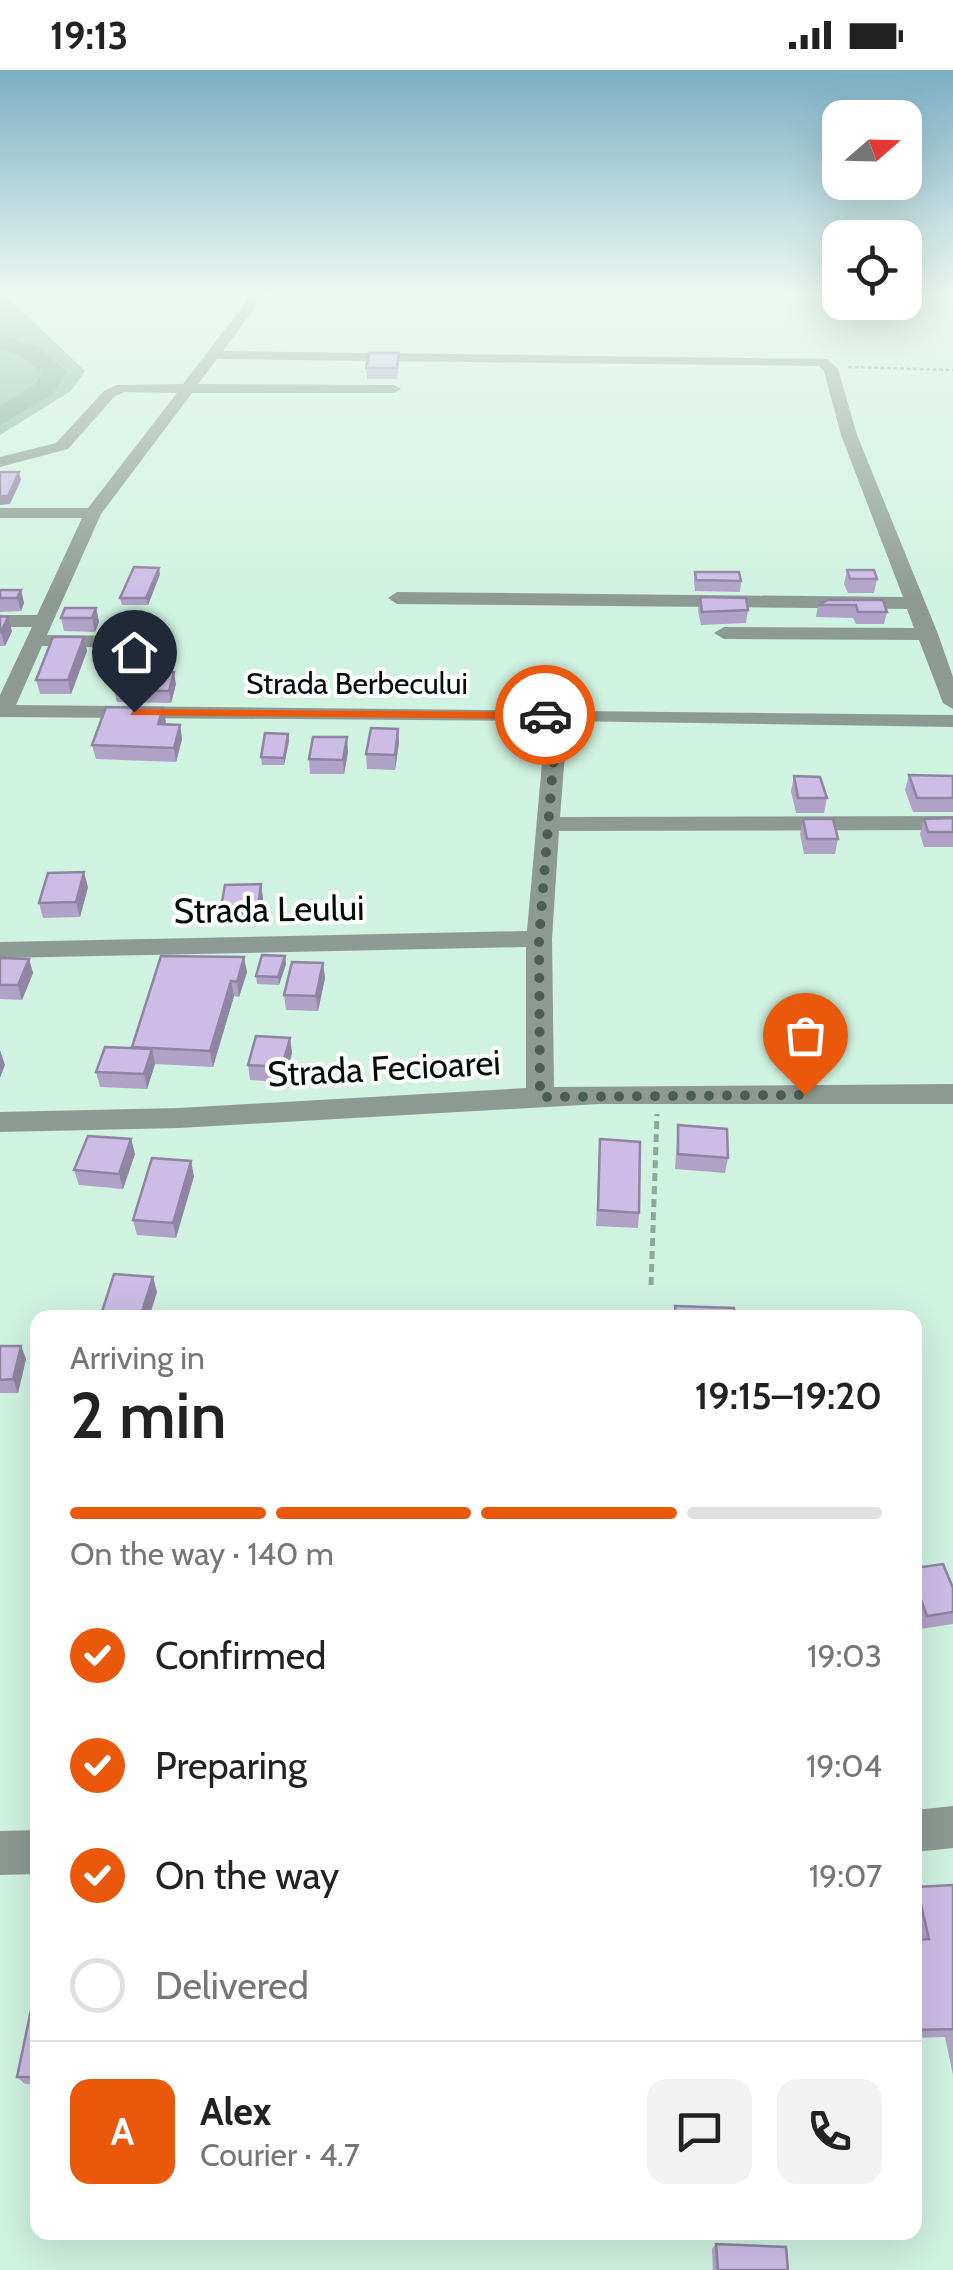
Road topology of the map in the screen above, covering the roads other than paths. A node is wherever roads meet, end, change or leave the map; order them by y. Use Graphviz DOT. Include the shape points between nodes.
graph roads {
  1 [pos="112,393"];
  2 [pos="180,393"];
  3 [pos="184,393"];
  4 [pos="393,393"];
  5 [pos="837,393"];
  6 [pos="0,462"];
  7 [pos="0,513"];
  8 [pos="94,513"];
  9 [pos="397,598"];
  10 [pos="915,603"];
  11 [pos="0,621"];
  12 [pos="43,621"];
  13 [pos="724,634"];
  14 [pos="928,634"];
  15 [pos="35,641"];
  16 [pos="126,642"];
  17 [pos="953,703"];
  18 [pos="2,711"];
  19 [pos="550,715"];
  20 [pos="953,722"];
  21 [pos="953,823"];
  22 [pos="548,824"];
  23 [pos="539,939"];
  24 [pos="0,950"];
  25 [pos="953,1094"];
  26 [pos="540,1097"];
  27 [pos="0,1122"];
  28 [pos="953,1828"];
  29 [pos="922,1830"];
  30 [pos="30,1852"];
  31 [pos="0,1853"];
  1 -- 6 [label="street" via="62,446"];
  2 -- 3 [label="street"];
  3 -- 4 [label="street"];
  3 -- 8 [label="street"];
  5 -- 10 [label="street"];
  7 -- 8 [label="street"];
  8 -- 12 [label="street"];
  9 -- 10 [label="street"];
  10 -- 14 [label="street"];
  11 -- 12 [label="street"];
  12 -- 15 [label="street"];
  13 -- 14 [label="street"];
  14 -- 17 [label="street"];
  15 -- 16 [label="street"];
  15 -- 18 [label="street"];
  18 -- 19 [label="street, Strada Berbecului"];
  19 -- 20 [label="street, Strada Berbecului"];
  19 -- 22 [label="street" via="556,728"];
  21 -- 22 [label="street"];
  22 -- 23 [label="street"];
  23 -- 24 [label="street, Strada Leului"];
  23 -- 26 [label="street"];
  25 -- 26 [label="street, Strada Fecioarei"];
  26 -- 27 [label="street, Strada Fecioarei"];
  28 -- 29 [label="street"];
  30 -- 31 [label="street"];
}
